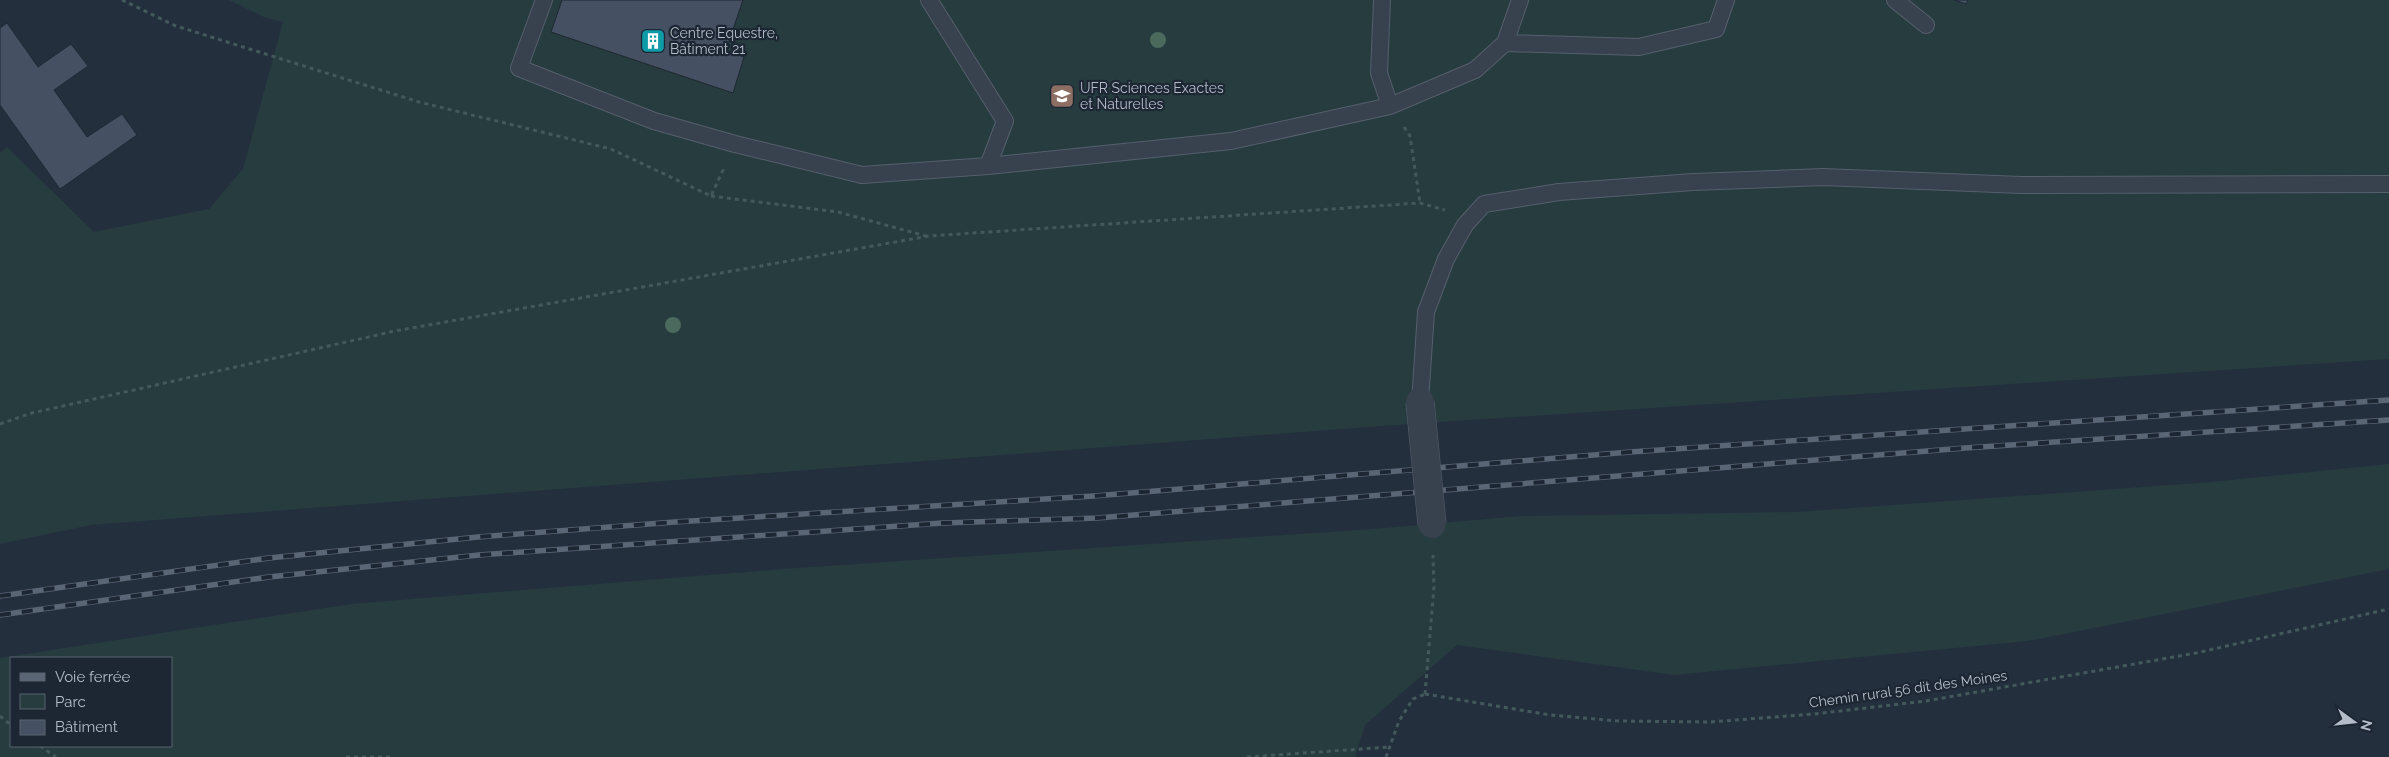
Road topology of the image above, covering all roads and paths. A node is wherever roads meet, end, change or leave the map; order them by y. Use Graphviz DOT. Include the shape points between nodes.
graph roads {
  1 [pos="122,0"];
  2 [pos="544,0"];
  3 [pos="929,0"];
  4 [pos="1382,0"];
  5 [pos="1520,0"];
  6 [pos="1726,0"];
  7 [pos="1895,0"];
  8 [pos="1926,25"];
  9 [pos="1505,43"];
  10 [pos="1390,106"];
  11 [pos="735,144"];
  12 [pos="988,166"];
  13 [pos="2389,184"];
  14 [pos="711,196"];
  15 [pos="1420,203"];
  16 [pos="1484,204"];
  17 [pos="929,236"];
  18 [pos="1420,402"];
  19 [pos="0,424"];
  20 [pos="1432,524"];
  21 [pos="2389,609"];
  22 [pos="1425,694"];
  23 [pos="41,747"];
  24 [pos="1389,747"];
  25 [pos="56,757"];
  26 [pos="346,757"];
  27 [pos="392,757"];
  28 [pos="1247,757"];
  29 [pos="1386,757"];
  1 -- 14 [label="path" via="176,26 419,102 611,149"];
  2 -- 11 [label="lane" via="520,68 654,120"];
  3 -- 12 [label="lane" via="1005,121"];
  4 -- 10 [label="lane" via="1379,73"];
  5 -- 9 [label="lane"];
  6 -- 9 [label="lane" via="1716,29 1639,47"];
  7 -- 8 [label="lane"];
  9 -- 10 [label="lane" via="1475,70"];
  10 -- 12 [label="lane" via="1231,141"];
  10 -- 15 [label="path" via="1410,136"];
  11 -- 12 [label="lane" via="862,175"];
  11 -- 14 [label="path"];
  13 -- 16 [label="lane" via="2021,185 1823,177 1693,182 1568,192"];
  14 -- 17 [label="path" via="838,212"];
  15 -- 16 [label="path" via="1442,210"];
  15 -- 17 [label="path"];
  16 -- 18 [label="lane" via="1465,225 1446,259 1426,312"];
  17 -- 19 [label="path" via="395,331 32,413"];
  18 -- 20 [label="street, bridge"];
  20 -- 22 [label="path" via="1434,587"];
  21 -- 22 [label="path, Chemin rural 56 dit des Moines" via="2196,653 1926,701 1814,714 1710,722 1618,721 1550,715"];
  22 -- 24 [label="path" via="1413,699 1399,721"];
  23 -- 25 [label="path"];
  24 -- 28 [label="path"];
  24 -- 29 [label="path"];
  26 -- 27 [label="path"];
}
